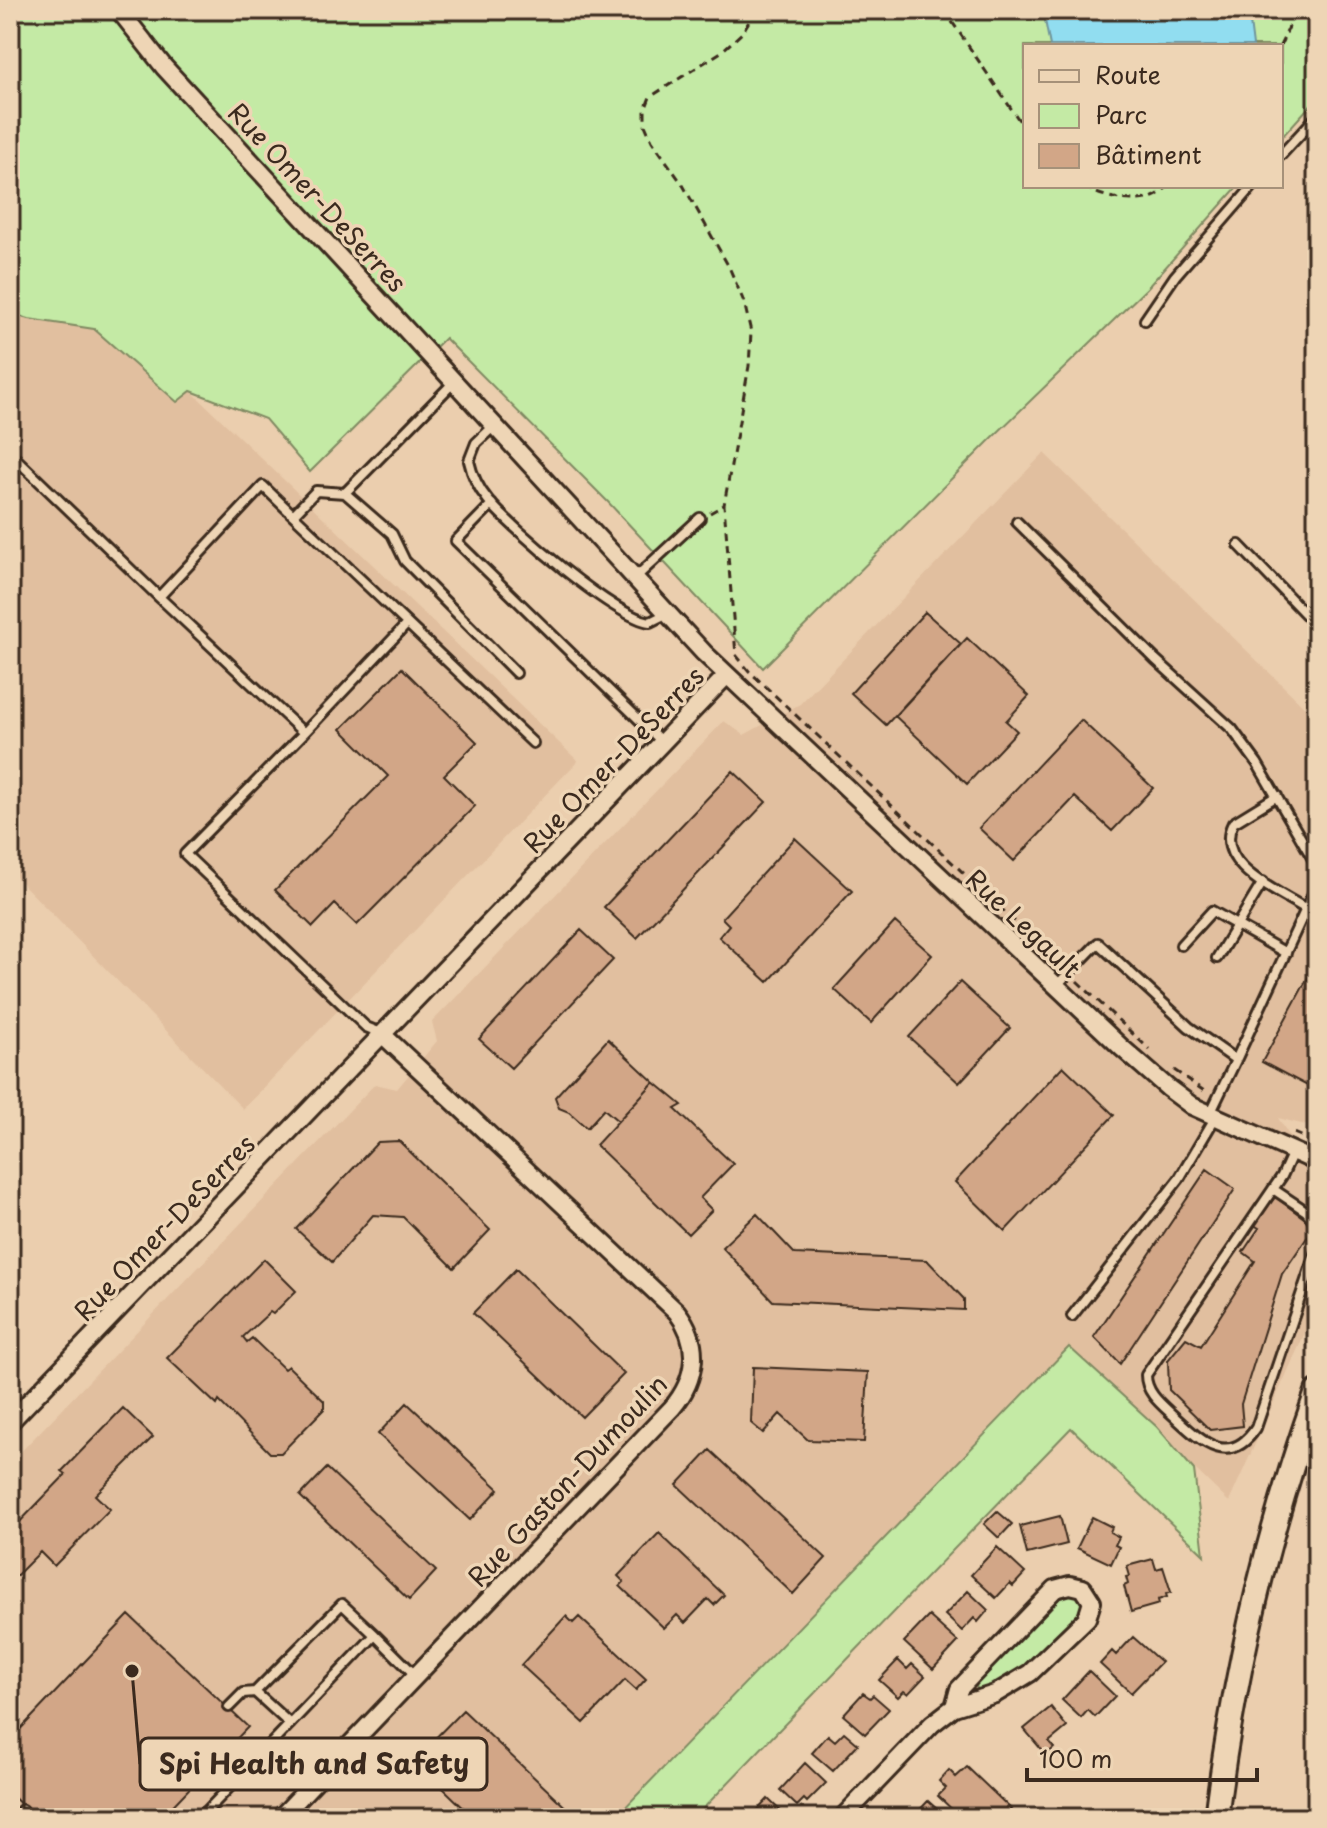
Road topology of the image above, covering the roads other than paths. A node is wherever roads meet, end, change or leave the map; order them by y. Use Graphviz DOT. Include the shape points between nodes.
graph roads {
  1 [pos="119,10"];
  2 [pos="1317,116"];
  3 [pos="1283,153"];
  4 [pos="1251,188"];
  5 [pos="1145,320"];
  6 [pos="455,382"];
  7 [pos="495,425"];
  8 [pos="10,453"];
  9 [pos="345,493"];
  10 [pos="492,504"];
  11 [pos="293,515"];
  12 [pos="700,518"];
  13 [pos="1017,522"];
  14 [pos="1239,545"];
  15 [pos="636,577"];
  16 [pos="159,597"];
  17 [pos="668,613"];
  18 [pos="407,624"];
  19 [pos="1317,626"];
  20 [pos="516,673"];
  21 [pos="727,675"];
  22 [pos="304,733"];
  23 [pos="661,741"];
  24 [pos="533,743"];
  25 [pos="1277,796"];
  26 [pos="1317,866"];
  27 [pos="1263,882"];
  28 [pos="1317,885"];
  29 [pos="1306,909"];
  30 [pos="1236,926"];
  31 [pos="1181,945"];
  32 [pos="1286,953"];
  33 [pos="1217,958"];
  34 [pos="1056,986"];
  35 [pos="382,1034"];
  36 [pos="1236,1060"];
  37 [pos="1212,1116"];
  38 [pos="1293,1152"];
  39 [pos="1317,1162"];
  40 [pos="1273,1189"];
  41 [pos="1317,1224"];
  42 [pos="1317,1248"];
  43 [pos="1072,1316"];
  44 [pos="1317,1392"];
  45 [pos="10,1422"];
  46 [pos="1310,1437"];
  47 [pos="375,1635"];
  48 [pos="416,1676"];
  49 [pos="255,1692"];
  50 [pos="229,1707"];
  51 [pos="954,1707"];
  52 [pos="290,1724"];
  53 [pos="22,1810"];
  54 [pos="14,1818"];
  55 [pos="200,1818"];
  56 [pos="280,1818"];
  57 [pos="842,1818"];
  58 [pos="1216,1818"];
  1 -- 6 [label="street, Rue Omer-DeSerres" via="164,67"];
  2 -- 3 [label="lane"];
  4 -- 5 [label="lane" via="1175,276"];
  6 -- 7 [label="street, Rue Omer-DeSerres"];
  6 -- 9 [label="lane"];
  7 -- 10 [label="lane" via="476,443 469,461"];
  7 -- 15 [label="street, Rue Omer-DeSerres"];
  8 -- 16 [label="lane"];
  9 -- 11 [label="lane" via="316,491"];
  9 -- 20 [label="lane" via="392,534 405,561"];
  10 -- 17 [label="lane" via="551,559 632,617 650,622"];
  10 -- 23 [label="lane" via="456,541"];
  11 -- 16 [label="lane" via="263,486"];
  11 -- 18 [label="lane"];
  12 -- 15 [label="lane"];
  13 -- 25 [label="lane" via="1232,729"];
  14 -- 19 [label="lane"];
  15 -- 17 [label="street, Rue Omer-DeSerres"];
  16 -- 22 [label="lane"];
  17 -- 21 [label="street, Rue Omer-DeSerres"];
  18 -- 22 [label="lane"];
  18 -- 24 [label="lane"];
  21 -- 23 [label="street, Rue Omer-DeSerres"];
  21 -- 34 [label="street, Rue Legault"];
  22 -- 35 [label="lane" via="185,854 366,1027"];
  23 -- 35 [label="street, Rue Omer-DeSerres"];
  25 -- 26 [label="lane"];
  25 -- 27 [label="lane" via="1233,823 1228,838 1236,863"];
  27 -- 29 [label="lane"];
  27 -- 30 [label="lane"];
  28 -- 29 [label="lane"];
  29 -- 32 [label="lane"];
  30 -- 31 [label="lane" via="1212,911"];
  30 -- 32 [label="lane"];
  30 -- 33 [label="lane"];
  32 -- 36 [label="lane"];
  34 -- 36 [label="lane" via="1098,943 1189,1027"];
  34 -- 37 [label="street, Rue Legault" via="1168,1088"];
  35 -- 45 [label="street, Rue Omer-DeSerres"];
  35 -- 48 [label="street, Rue Gaston-Dumoulin" via="669,1304 686,1325 693,1351 690,1380 679,1400"];
  36 -- 37 [label="lane"];
  37 -- 38 [label="street, Rue Legault"];
  37 -- 43 [label="lane" via="1179,1179"];
  38 -- 39 [label="street, Rue Legault"];
  38 -- 40 [label="lane"];
  40 -- 41 [label="lane"];
  40 -- 42 [label="lane" via="1146,1375 1152,1395 1202,1442 1233,1448 1256,1428"];
  44 -- 46 [label="street"];
  46 -- 58 [label="street" via="1269,1547"];
  47 -- 48 [label="lane"];
  47 -- 49 [label="lane" via="342,1604"];
  47 -- 52 [label="lane"];
  48 -- 56 [label="street, Rue Gaston-Dumoulin"];
  49 -- 50 [label="lane" via="243,1693"];
  49 -- 52 [label="lane"];
  51 -- 51 [label="street" via="995,1694 1030,1673 1087,1618 1092,1602 1083,1588 1055,1589 959,1689"];
  51 -- 57 [label="street"];
  52 -- 55 [label="lane"];
  53 -- 54 [label="lane"];
}
